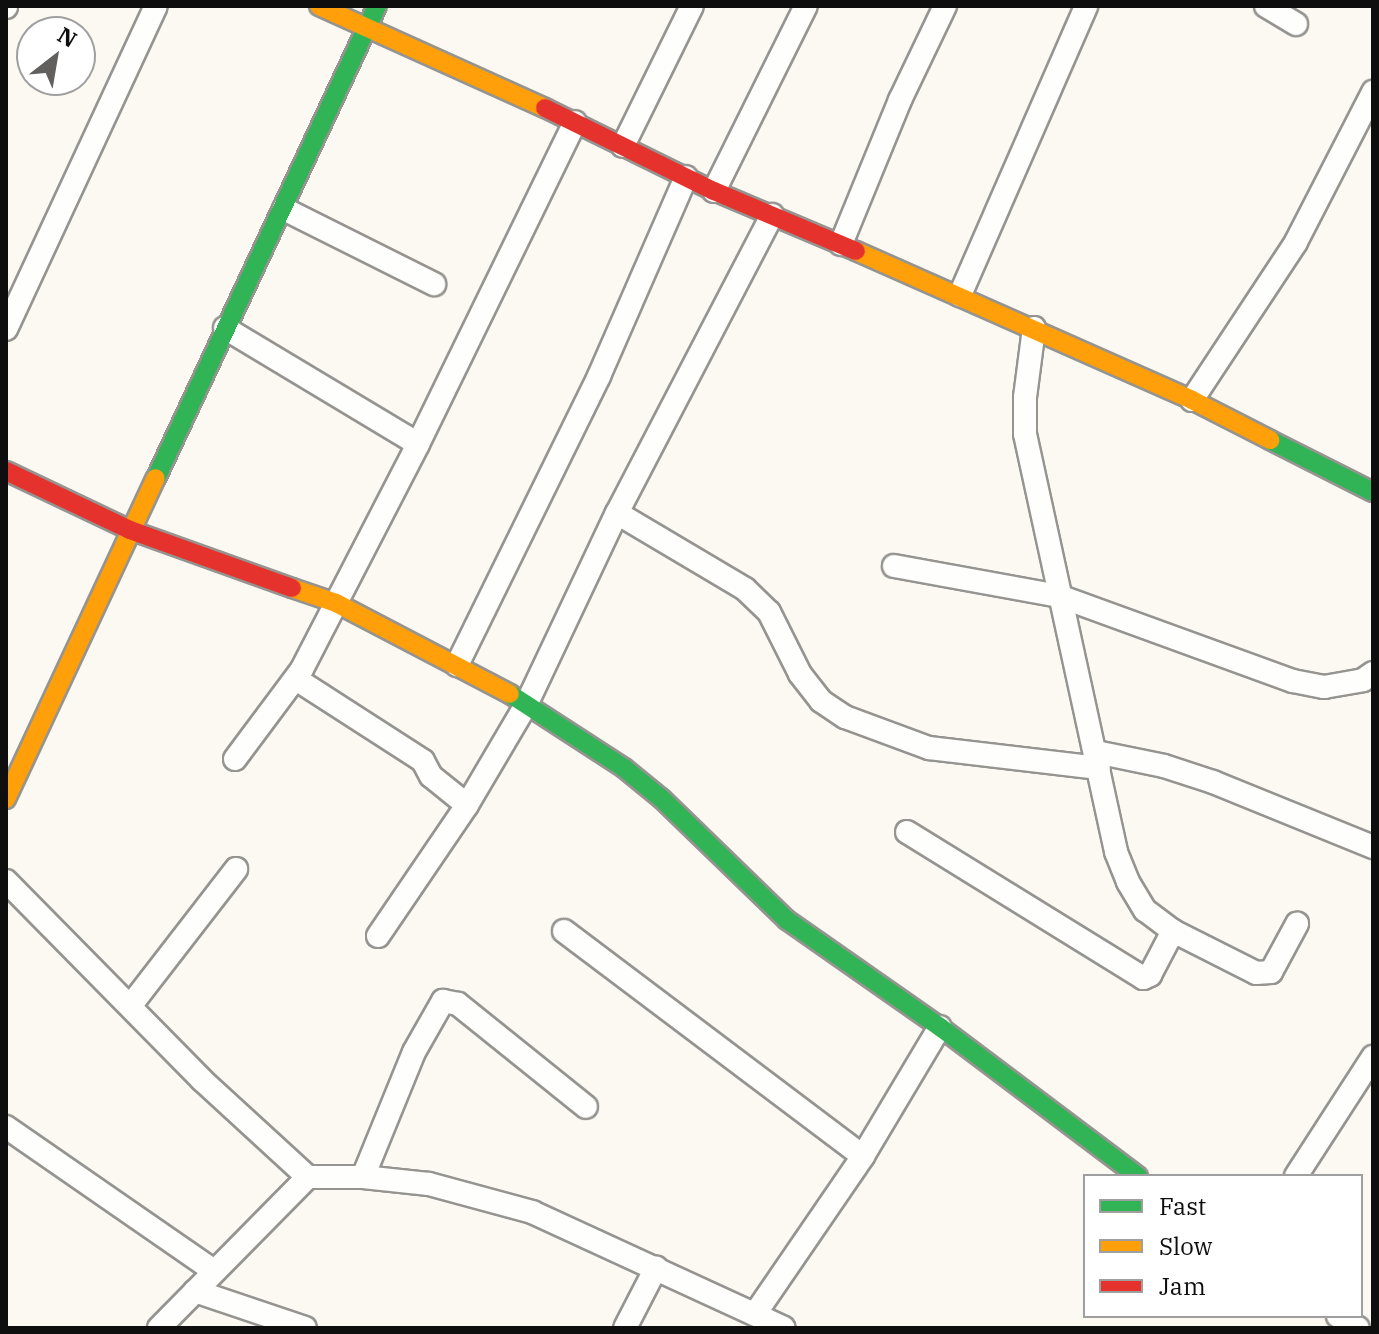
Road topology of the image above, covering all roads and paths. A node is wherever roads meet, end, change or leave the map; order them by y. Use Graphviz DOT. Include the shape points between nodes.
graph roads {
  1 [pos="156,6"];
  2 [pos="319,6"];
  3 [pos="377,6"];
  4 [pos="692,6"];
  5 [pos="806,6"];
  6 [pos="945,6"];
  7 [pos="1086,6"];
  8 [pos="1266,6"];
  9 [pos="1296,24"];
  10 [pos="367,26"];
  11 [pos="1373,92"];
  12 [pos="575,122"];
  13 [pos="623,146"];
  14 [pos="686,177"];
  15 [pos="714,191"];
  16 [pos="284,209"];
  17 [pos="772,215"];
  18 [pos="841,244"];
  19 [pos="434,284"];
  20 [pos="960,295"];
  21 [pos="225,328"];
  22 [pos="1034,328"];
  23 [pos="6,329"];
  24 [pos="1192,400"];
  25 [pos="418,444"];
  26 [pos="6,471"];
  27 [pos="1373,492"];
  28 [pos="617,513"];
  29 [pos="130,530"];
  30 [pos="894,566"];
  31 [pos="1059,596"];
  32 [pos="336,603"];
  33 [pos="457,665"];
  34 [pos="1373,673"];
  35 [pos="296,679"];
  36 [pos="527,703"];
  37 [pos="235,759"];
  38 [pos="1098,760"];
  39 [pos="6,799"];
  40 [pos="467,805"];
  41 [pos="907,832"];
  42 [pos="1373,847"];
  43 [pos="236,869"];
  44 [pos="6,881"];
  45 [pos="1297,924"];
  46 [pos="564,931"];
  47 [pos="1173,931"];
  48 [pos="378,936"];
  49 [pos="131,1005"];
  50 [pos="940,1027"];
  51 [pos="1373,1057"];
  52 [pos="586,1107"];
  53 [pos="6,1127"];
  54 [pos="863,1156"];
  55 [pos="1135,1174"];
  56 [pos="1297,1174"];
  57 [pos="308,1177"];
  58 [pos="363,1177"];
  59 [pos="656,1268"];
  60 [pos="214,1271"];
  61 [pos="195,1291"];
  62 [pos="755,1314"];
  63 [pos="298,1327"];
  64 [pos="159,1328"];
  65 [pos="625,1328"];
  66 [pos="784,1328"];
  1 -- 23 [label="street"];
  2 -- 10 [label="street"];
  3 -- 10 [label="street"];
  4 -- 13 [label="street"];
  5 -- 15 [label="street"];
  6 -- 18 [label="street"];
  7 -- 20 [label="street"];
  8 -- 9 [label="street"];
  10 -- 12 [label="street"];
  10 -- 16 [label="street"];
  11 -- 24 [label="street" via="1296,242"];
  12 -- 13 [label="street"];
  12 -- 25 [label="street"];
  13 -- 14 [label="street"];
  14 -- 15 [label="street"];
  14 -- 33 [label="street" via="599,376"];
  15 -- 17 [label="street"];
  16 -- 19 [label="street"];
  16 -- 21 [label="street"];
  17 -- 18 [label="street"];
  17 -- 28 [label="street"];
  18 -- 20 [label="street"];
  20 -- 22 [label="street"];
  21 -- 25 [label="street"];
  21 -- 29 [label="street"];
  22 -- 24 [label="street"];
  22 -- 31 [label="street" via="1025,434"];
  24 -- 27 [label="street"];
  25 -- 32 [label="street"];
  26 -- 29 [label="street"];
  28 -- 36 [label="street"];
  28 -- 38 [label="street" via="745,589 769,612 800,674 821,701 845,717 929,748"];
  29 -- 32 [label="street"];
  29 -- 39 [label="street"];
  30 -- 31 [label="street"];
  31 -- 34 [label="street" via="1293,681 1324,687"];
  31 -- 38 [label="street"];
  32 -- 33 [label="street"];
  32 -- 35 [label="street"];
  33 -- 36 [label="street"];
  35 -- 37 [label="street"];
  35 -- 40 [label="street" via="423,761 431,776"];
  36 -- 40 [label="street"];
  36 -- 50 [label="street" via="662,799 787,920"];
  38 -- 42 [label="street" via="1164,766"];
  38 -- 47 [label="street" via="1116,852 1128,882 1145,910"];
  40 -- 48 [label="street"];
  41 -- 47 [label="street" via="1143,978 1150,975"];
  43 -- 49 [label="street"];
  44 -- 49 [label="street"];
  45 -- 47 [label="street" via="1271,972 1264,974"];
  46 -- 54 [label="street"];
  49 -- 57 [label="street" via="202,1080"];
  50 -- 54 [label="street"];
  50 -- 55 [label="street"];
  51 -- 56 [label="street"];
  52 -- 58 [label="street" via="458,1004 443,1001 414,1052"];
  53 -- 60 [label="street"];
  54 -- 62 [label="street"];
  57 -- 58 [label="street"];
  57 -- 60 [label="street"];
  58 -- 59 [label="street" via="490,1198"];
  59 -- 62 [label="street"];
  59 -- 65 [label="street"];
  60 -- 61 [label="street"];
  61 -- 63 [label="street"];
  61 -- 64 [label="street"];
  62 -- 66 [label="street"];
}
